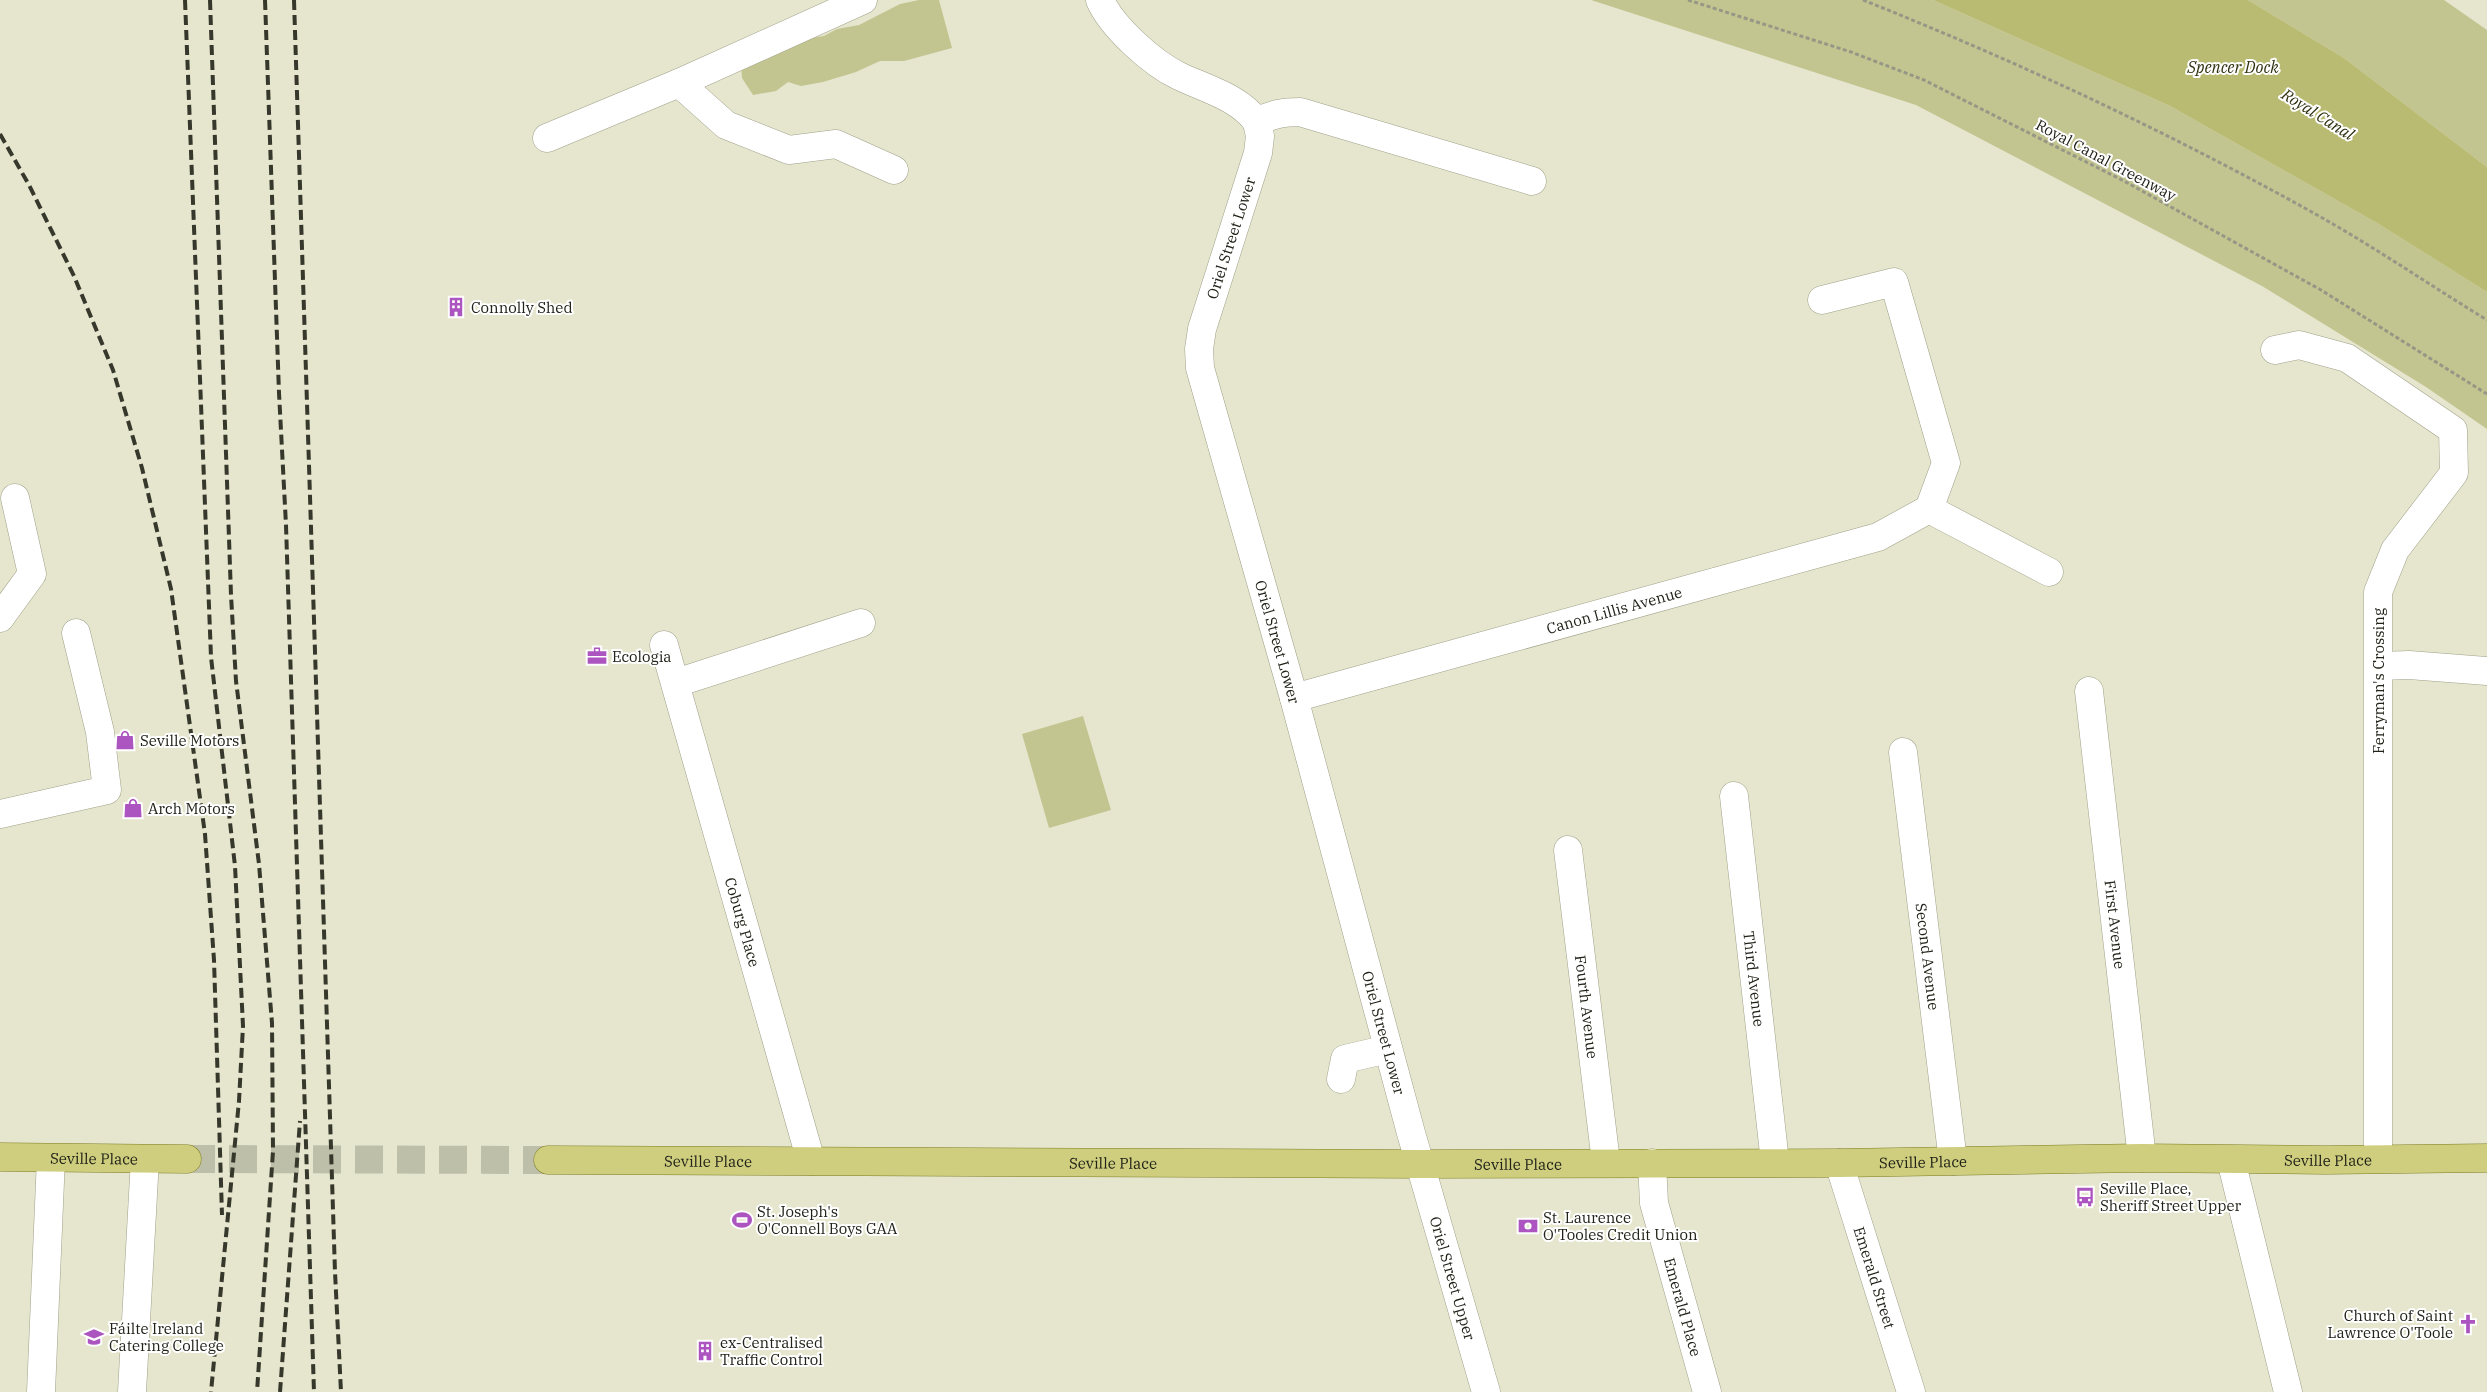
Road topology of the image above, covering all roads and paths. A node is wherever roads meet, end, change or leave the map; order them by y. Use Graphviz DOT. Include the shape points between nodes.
graph roads {
  1 [pos="863,0"];
  2 [pos="1100,0"];
  3 [pos="1688,0"];
  4 [pos="1863,0"];
  5 [pos="679,83"];
  6 [pos="1258,122"];
  7 [pos="547,138"];
  8 [pos="894,170"];
  9 [pos="1532,181"];
  10 [pos="1822,300"];
  11 [pos="2487,320"];
  12 [pos="2275,350"];
  13 [pos="2487,394"];
  14 [pos="15,498"];
  15 [pos="1928,509"];
  16 [pos="2049,572"];
  17 [pos="0,618"];
  18 [pos="861,623"];
  19 [pos="76,633"];
  20 [pos="664,645"];
  21 [pos="2379,666"];
  22 [pos="2487,671"];
  23 [pos="676,683"];
  24 [pos="2089,691"];
  25 [pos="1294,698"];
  26 [pos="1903,752"];
  27 [pos="1734,796"];
  28 [pos="0,814"];
  29 [pos="1568,850"];
  30 [pos="1388,1049"];
  31 [pos="1341,1079"];
  32 [pos="0,1157"];
  33 [pos="51,1158"];
  34 [pos="2142,1158"];
  35 [pos="2487,1158"];
  36 [pos="145,1159"];
  37 [pos="187,1159"];
  38 [pos="2378,1159"];
  39 [pos="548,1160"];
  40 [pos="2231,1160"];
  41 [pos="811,1161"];
  42 [pos="1953,1161"];
  43 [pos="1606,1162"];
  44 [pos="1775,1162"];
  45 [pos="1652,1163"];
  46 [pos="1839,1163"];
  47 [pos="1420,1164"];
  48 [pos="41,1392"];
  49 [pos="132,1392"];
  50 [pos="1486,1392"];
  51 [pos="1706,1392"];
  52 [pos="1911,1392"];
  53 [pos="2288,1392"];
  1 -- 5 [label="street"];
  2 -- 6 [label="street" via="1119,29 1139,47 1176,74 1234,101"];
  3 -- 13 [label="path, Royal Canal Greenway" via="1851,52 1924,80 2124,181 2321,290"];
  4 -- 11 [label="path" via="2016,64 2241,175 2311,212"];
  5 -- 7 [label="street"];
  5 -- 8 [label="street" via="726,125 789,150 836,144"];
  6 -- 9 [label="street" via="1270,115 1300,112"];
  6 -- 25 [label="street, Oriel Street Lower" via="1258,153 1202,329 1200,368"];
  10 -- 15 [label="street" via="1894,282 1946,463"];
  12 -- 21 [label="street, Ferryman's Crossing" via="2299,345 2347,358 2453,430 2454,473 2395,550 2378,592"];
  14 -- 17 [label="street" via="32,574"];
  15 -- 16 [label="street"];
  15 -- 25 [label="street, Canon Lillis Avenue" via="1878,537"];
  18 -- 23 [label="street"];
  19 -- 28 [label="street" via="100,732 107,790"];
  20 -- 23 [label="street, Coburg Place"];
  21 -- 22 [label="street"];
  21 -- 38 [label="street, Ferryman's Crossing"];
  23 -- 41 [label="street, Coburg Place"];
  24 -- 34 [label="street, First Avenue"];
  25 -- 30 [label="street, Oriel Street Lower"];
  26 -- 42 [label="street, Second Avenue"];
  27 -- 44 [label="street, Third Avenue"];
  29 -- 43 [label="street, Fourth Avenue"];
  30 -- 31 [label="street" via="1345,1059"];
  30 -- 47 [label="street, Oriel Street Lower"];
  32 -- 33 [label="main road, Seville Place"];
  33 -- 36 [label="main road, Seville Place"];
  33 -- 48 [label="street"];
  34 -- 40 [label="main road, Seville Place"];
  34 -- 42 [label="main road, Seville Place"];
  35 -- 38 [label="main road, Seville Place"];
  36 -- 37 [label="main road, Seville Place"];
  36 -- 49 [label="street"];
  38 -- 40 [label="main road, Seville Place"];
  39 -- 41 [label="main road, Seville Place"];
  40 -- 53 [label="street"];
  41 -- 47 [label="main road, Seville Place"];
  42 -- 46 [label="main road, Seville Place"];
  43 -- 45 [label="main road, Seville Place"];
  43 -- 47 [label="main road, Seville Place"];
  44 -- 45 [label="main road, Seville Place"];
  44 -- 46 [label="main road, Seville Place"];
  45 -- 51 [label="street, Emerald Place" via="1654,1203"];
  46 -- 52 [label="street, Emerald Street"];
  47 -- 50 [label="street, Oriel Street Upper"];
}
